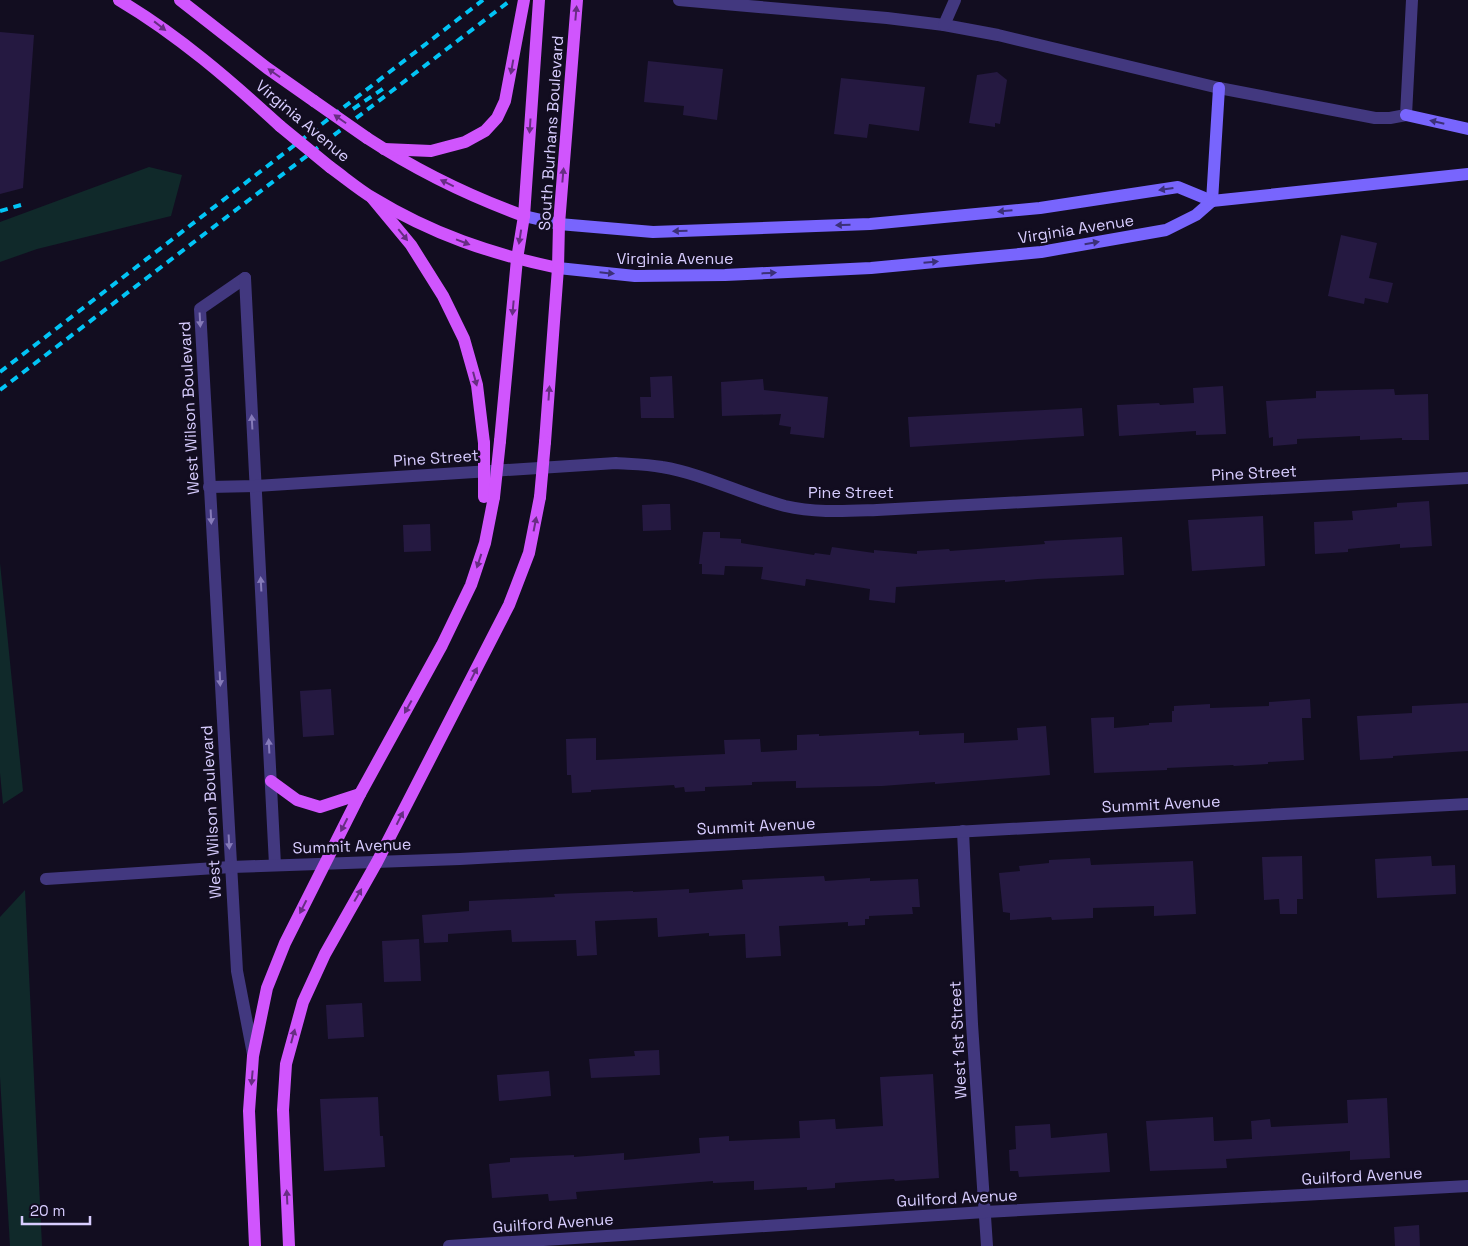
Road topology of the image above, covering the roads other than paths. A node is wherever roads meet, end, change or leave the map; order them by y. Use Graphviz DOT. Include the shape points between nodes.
graph roads {
  1 [pos="120,0"];
  2 [pos="180,0"];
  3 [pos="524,0"];
  4 [pos="578,0"];
  5 [pos="678,0"];
  6 [pos="955,0"];
  7 [pos="1412,0"];
  8 [pos="539,4"];
  9 [pos="944,25"];
  10 [pos="1219,88"];
  11 [pos="1406,114"];
  12 [pos="1468,129"];
  13 [pos="384,149"];
  14 [pos="1468,174"];
  15 [pos="372,198"];
  16 [pos="1212,201"];
  17 [pos="524,216"];
  18 [pos="559,224"];
  19 [pos="517,259"];
  20 [pos="558,268"];
  21 [pos="1468,478"];
  22 [pos="256,486"];
  23 [pos="209,487"];
  24 [pos="489,497"];
  25 [pos="271,780"];
  26 [pos="360,794"];
  27 [pos="1468,804"];
  28 [pos="963,831"];
  29 [pos="377,862"];
  30 [pos="325,863"];
  31 [pos="275,865"];
  32 [pos="231,867"];
  33 [pos="46,879"];
  34 [pos="254,1056"];
  35 [pos="1468,1186"];
  36 [pos="985,1212"];
  37 [pos="255,1246"];
  38 [pos="289,1246"];
  39 [pos="449,1246"];
  40 [pos="987,1246"];
  1 -- 15 [label="main road, Virginia Avenue, one-way, bridge" via="151,19"];
  13 -- 2 [label="main road, Virginia Avenue, one-way, bridge" via="267,68"];
  3 -- 13 [label="main road, one-way" via="505,101 497,118 485,131 465,142 431,152"];
  18 -- 4 [label="main road, South Burhans Boulevard, one-way"];
  5 -- 9 [label="street"];
  6 -- 9 [label="street"];
  7 -- 11 [label="street"];
  8 -- 17 [label="main road, South Burhans Boulevard, one-way"];
  9 -- 10 [label="street"];
  10 -- 11 [label="street" via="1375,118"];
  10 -- 16 [label="main road"];
  12 -- 11 [label="main road, one-way"];
  17 -- 13 [label="main road, Virginia Avenue, one-way" via="487,202"];
  14 -- 16 [label="main road, Virginia Avenue"];
  15 -- 19 [label="main road, Virginia Avenue, one-way" via="420,224 468,244"];
  15 -- 24 [label="main road, one-way, bridge" via="411,245 443,296 464,339 477,386"];
  16 -- 18 [label="main road, Virginia Avenue, one-way" via="1178,187 1040,208 870,224 653,232"];
  20 -- 16 [label="main road, Virginia Avenue, one-way" via="635,276 725,275 871,268 1041,252 1166,230 1196,215"];
  17 -- 18 [label="main road, Virginia Avenue"];
  17 -- 19 [label="main road, one-way"];
  18 -- 20 [label="main road, South Burhans Boulevard"];
  19 -- 20 [label="main road, Virginia Avenue"];
  19 -- 24 [label="main road, one-way, bridge" via="500,441"];
  29 -- 20 [label="main road, one-way, bridge" via="509,605 529,553 540,497"];
  21 -- 22 [label="street, Pine Street" via="827,511 786,506 661,466 616,463"];
  22 -- 23 [label="street, Pine Street"];
  22 -- 23 [label="street, West Wilson Boulevard, one-way" via="245,278 200,309"];
  25 -- 22 [label="street, West Wilson Boulevard, one-way"];
  23 -- 32 [label="street, West Wilson Boulevard, one-way"];
  24 -- 26 [label="main road, West Wilson Boulevard, one-way" via="485,543 471,585 442,645"];
  25 -- 26 [label="main road" via="297,800 320,807"];
  25 -- 31 [label="street, West Wilson Boulevard"];
  26 -- 30 [label="main road, West Wilson Boulevard, one-way"];
  27 -- 28 [label="street, Summit Avenue"];
  28 -- 29 [label="street, Summit Avenue"];
  28 -- 36 [label="street, West 1st Street"];
  29 -- 30 [label="street, Summit Avenue"];
  38 -- 29 [label="main road, one-way" via="283,1110 286,1064 303,1002"];
  30 -- 31 [label="street, Summit Avenue"];
  30 -- 34 [label="main road, West Wilson Boulevard, one-way" via="285,943 267,988"];
  31 -- 32 [label="street, Summit Avenue"];
  32 -- 33 [label="street, Summit Avenue"];
  32 -- 34 [label="street, West Wilson Boulevard" via="237,971"];
  34 -- 37 [label="main road, West Wilson Boulevard, one-way" via="249,1111"];
  35 -- 36 [label="street, Guilford Avenue"];
  36 -- 39 [label="street, Guilford Avenue"];
  36 -- 40 [label="street, West 1st Street"];
}
